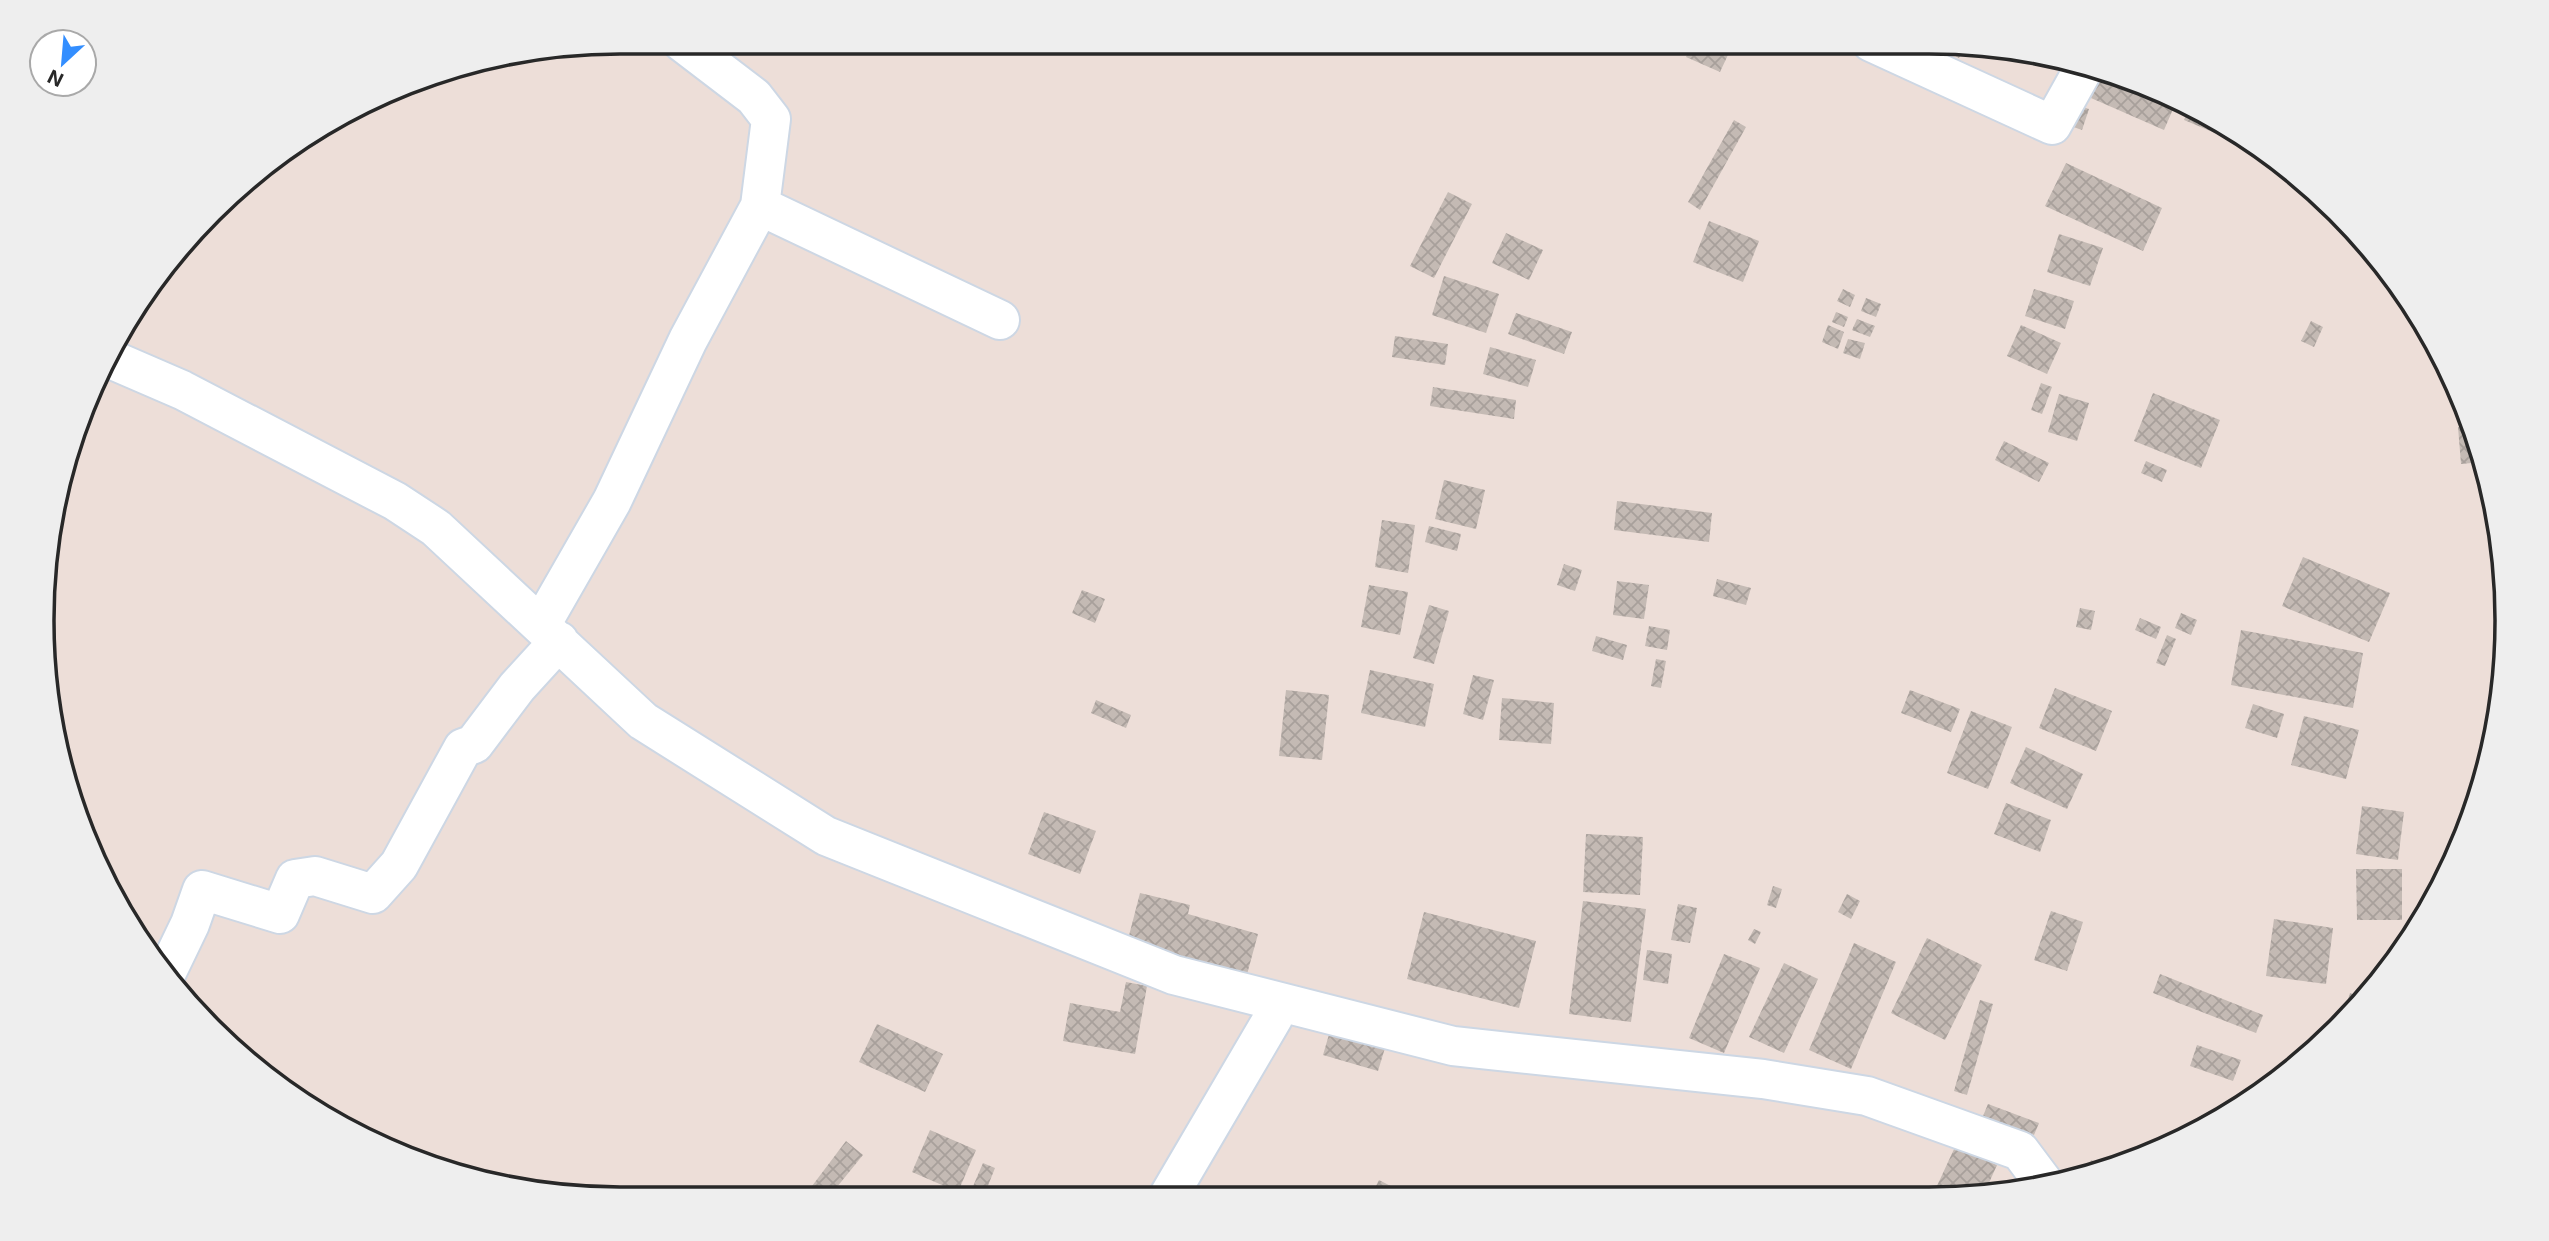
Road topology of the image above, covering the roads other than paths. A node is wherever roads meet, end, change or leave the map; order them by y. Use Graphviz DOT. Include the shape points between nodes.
graph roads {
  1 [pos="698,54"];
  2 [pos="1897,54"];
  3 [pos="2080,75"];
  4 [pos="760,206"];
  5 [pos="1000,320"];
  6 [pos="117,362"];
  7 [pos="550,633"];
  8 [pos="170,964"];
  9 [pos="1279,1002"];
  10 [pos="2039,1176"];
  11 [pos="1174,1187"];
  1 -- 4 [label="street" via="754,97 771,119"];
  2 -- 3 [label="street" via="2052,125"];
  4 -- 5 [label="street"];
  4 -- 7 [label="street" via="688,340"];
  6 -- 7 [label="street" via="182,390 395,501 436,528"];
  7 -- 8 [label="street" via="474,744 463,748 399,865 373,894 315,876 295,879 280,914 202,890"];
  7 -- 9 [label="street" via="643,721 827,836 1174,975"];
  9 -- 10 [label="street" via="1453,1046 1763,1079 1867,1096 2020,1151"];
  9 -- 11 [label="street"];
}
